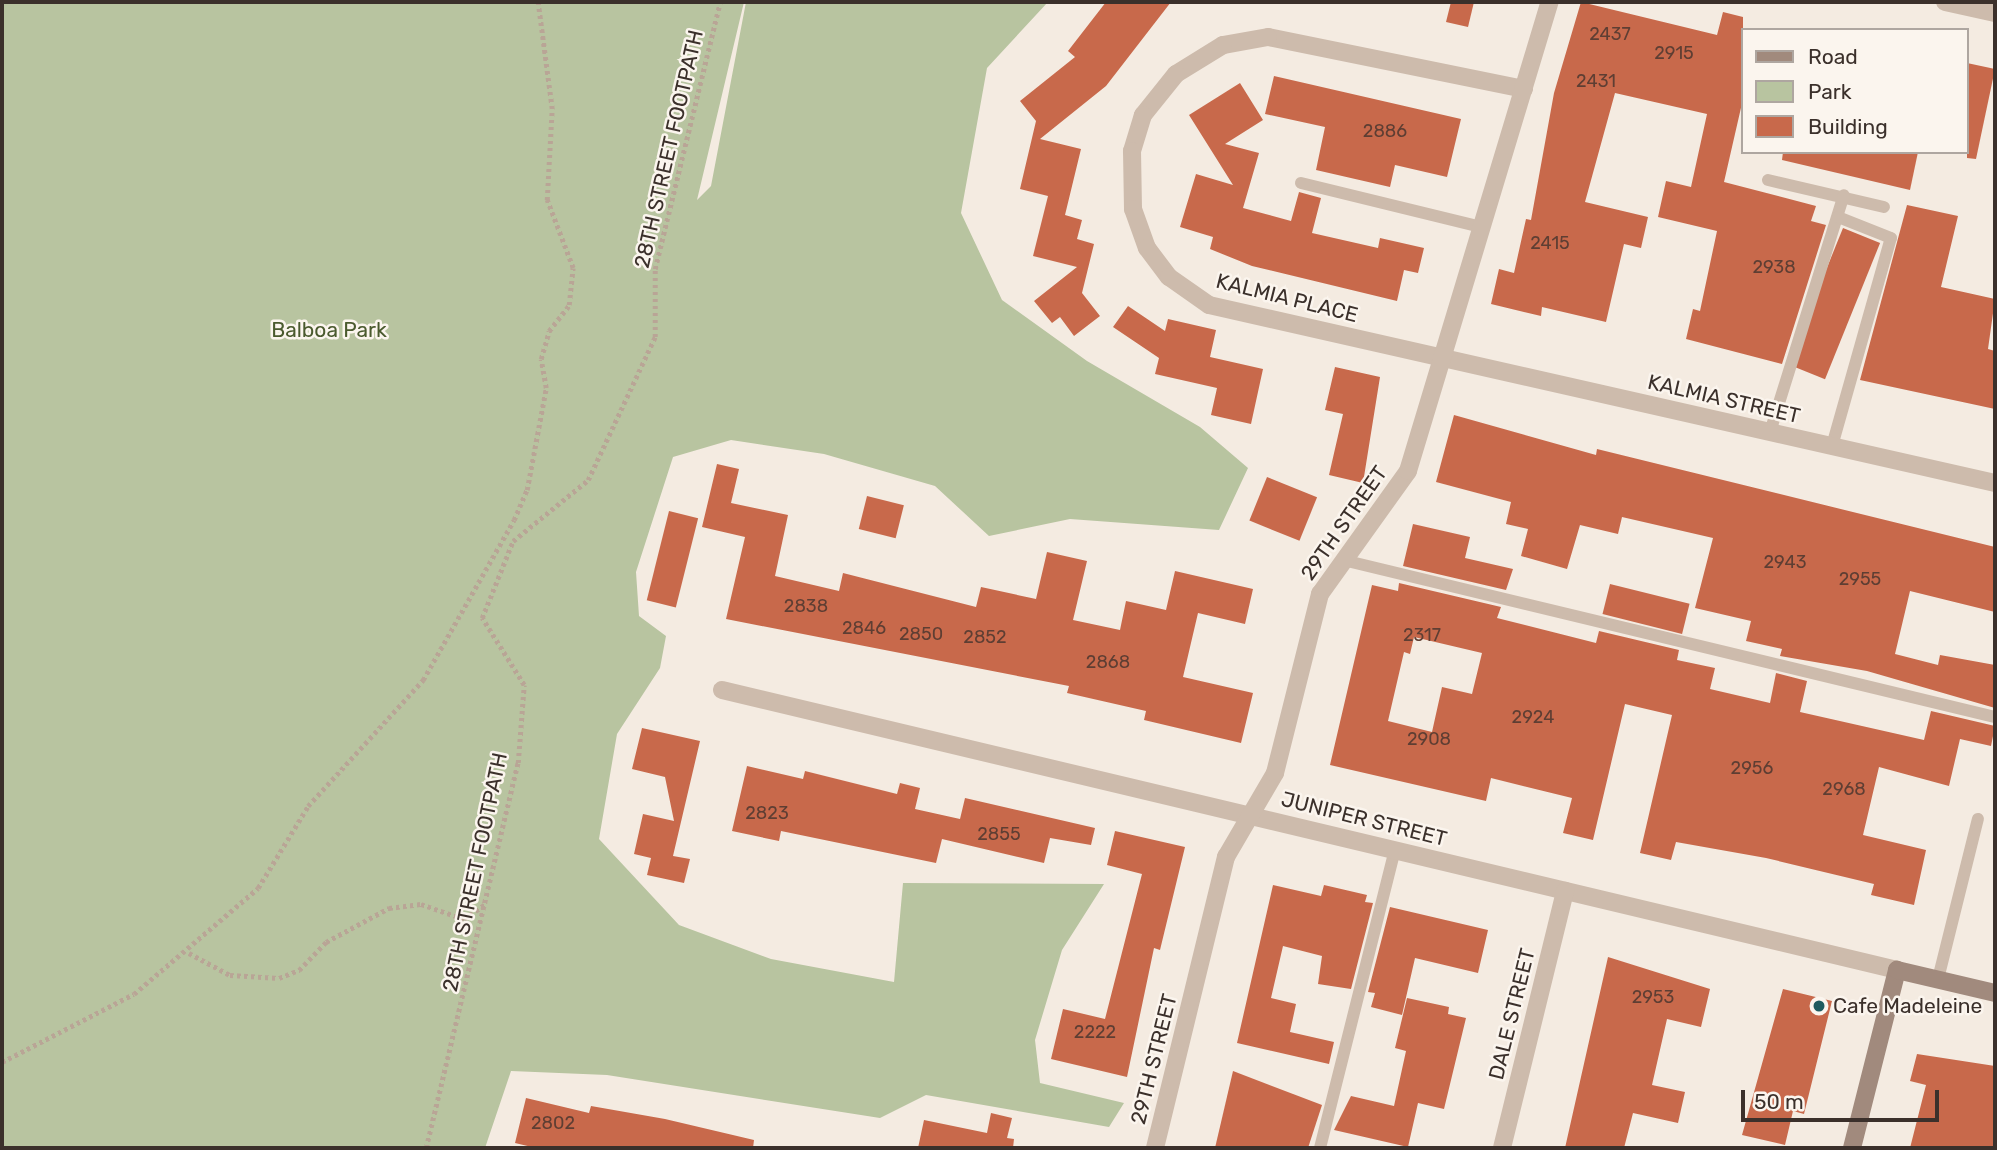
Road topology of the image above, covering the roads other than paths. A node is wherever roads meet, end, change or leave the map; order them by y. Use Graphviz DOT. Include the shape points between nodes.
graph roads {
  1 [pos="1550,2"];
  2 [pos="1945,2"];
  3 [pos="1995,13"];
  4 [pos="1524,89"];
  5 [pos="1768,180"];
  6 [pos="1301,183"];
  7 [pos="1844,195"];
  8 [pos="1884,206"];
  9 [pos="1838,218"];
  10 [pos="1482,226"];
  11 [pos="1442,359"];
  12 [pos="1770,432"];
  13 [pos="1832,446"];
  14 [pos="1995,483"];
  15 [pos="1343,561"];
  16 [pos="722,690"];
  17 [pos="1995,717"];
  18 [pos="1250,815"];
  19 [pos="1978,819"];
  20 [pos="1395,850"];
  21 [pos="1565,891"];
  22 [pos="1897,970"];
  23 [pos="1938,979"];
  24 [pos="1995,993"];
  25 [pos="1156,1148"];
  26 [pos="1320,1148"];
  27 [pos="1502,1148"];
  28 [pos="1852,1148"];
  1 -- 4 [label="street, 29TH STREET"];
  2 -- 3 [label="street"];
  4 -- 10 [label="street, 29TH STREET"];
  4 -- 11 [label="street, KALMIA PLACE" via="1268,37 1223,45 1176,74 1143,116 1132,150 1133,209 1147,248 1169,277 1209,306"];
  5 -- 7 [label="lane"];
  6 -- 10 [label="lane"];
  7 -- 8 [label="lane"];
  7 -- 9 [label="lane"];
  9 -- 12 [label="lane"];
  9 -- 13 [label="lane" via="1891,238"];
  10 -- 11 [label="street, 29TH STREET"];
  11 -- 12 [label="street, KALMIA STREET"];
  11 -- 15 [label="street, 29TH STREET" via="1408,471"];
  12 -- 13 [label="street, KALMIA STREET"];
  13 -- 14 [label="street, KALMIA STREET"];
  15 -- 17 [label="lane"];
  15 -- 18 [label="street, 29TH STREET" via="1320,594 1275,773"];
  16 -- 18 [label="street, JUNIPER STREET"];
  18 -- 20 [label="street, JUNIPER STREET"];
  18 -- 25 [label="street, 29TH STREET" via="1226,857"];
  19 -- 23 [label="lane"];
  20 -- 21 [label="street, JUNIPER STREET"];
  20 -- 26 [label="lane"];
  21 -- 22 [label="street, JUNIPER STREET"];
  21 -- 27 [label="street, DALE STREET"];
  22 -- 23 [label="street, JUNIPER STREET"];
  22 -- 28 [label="street"];
  23 -- 24 [label="street, JUNIPER STREET"];
}
